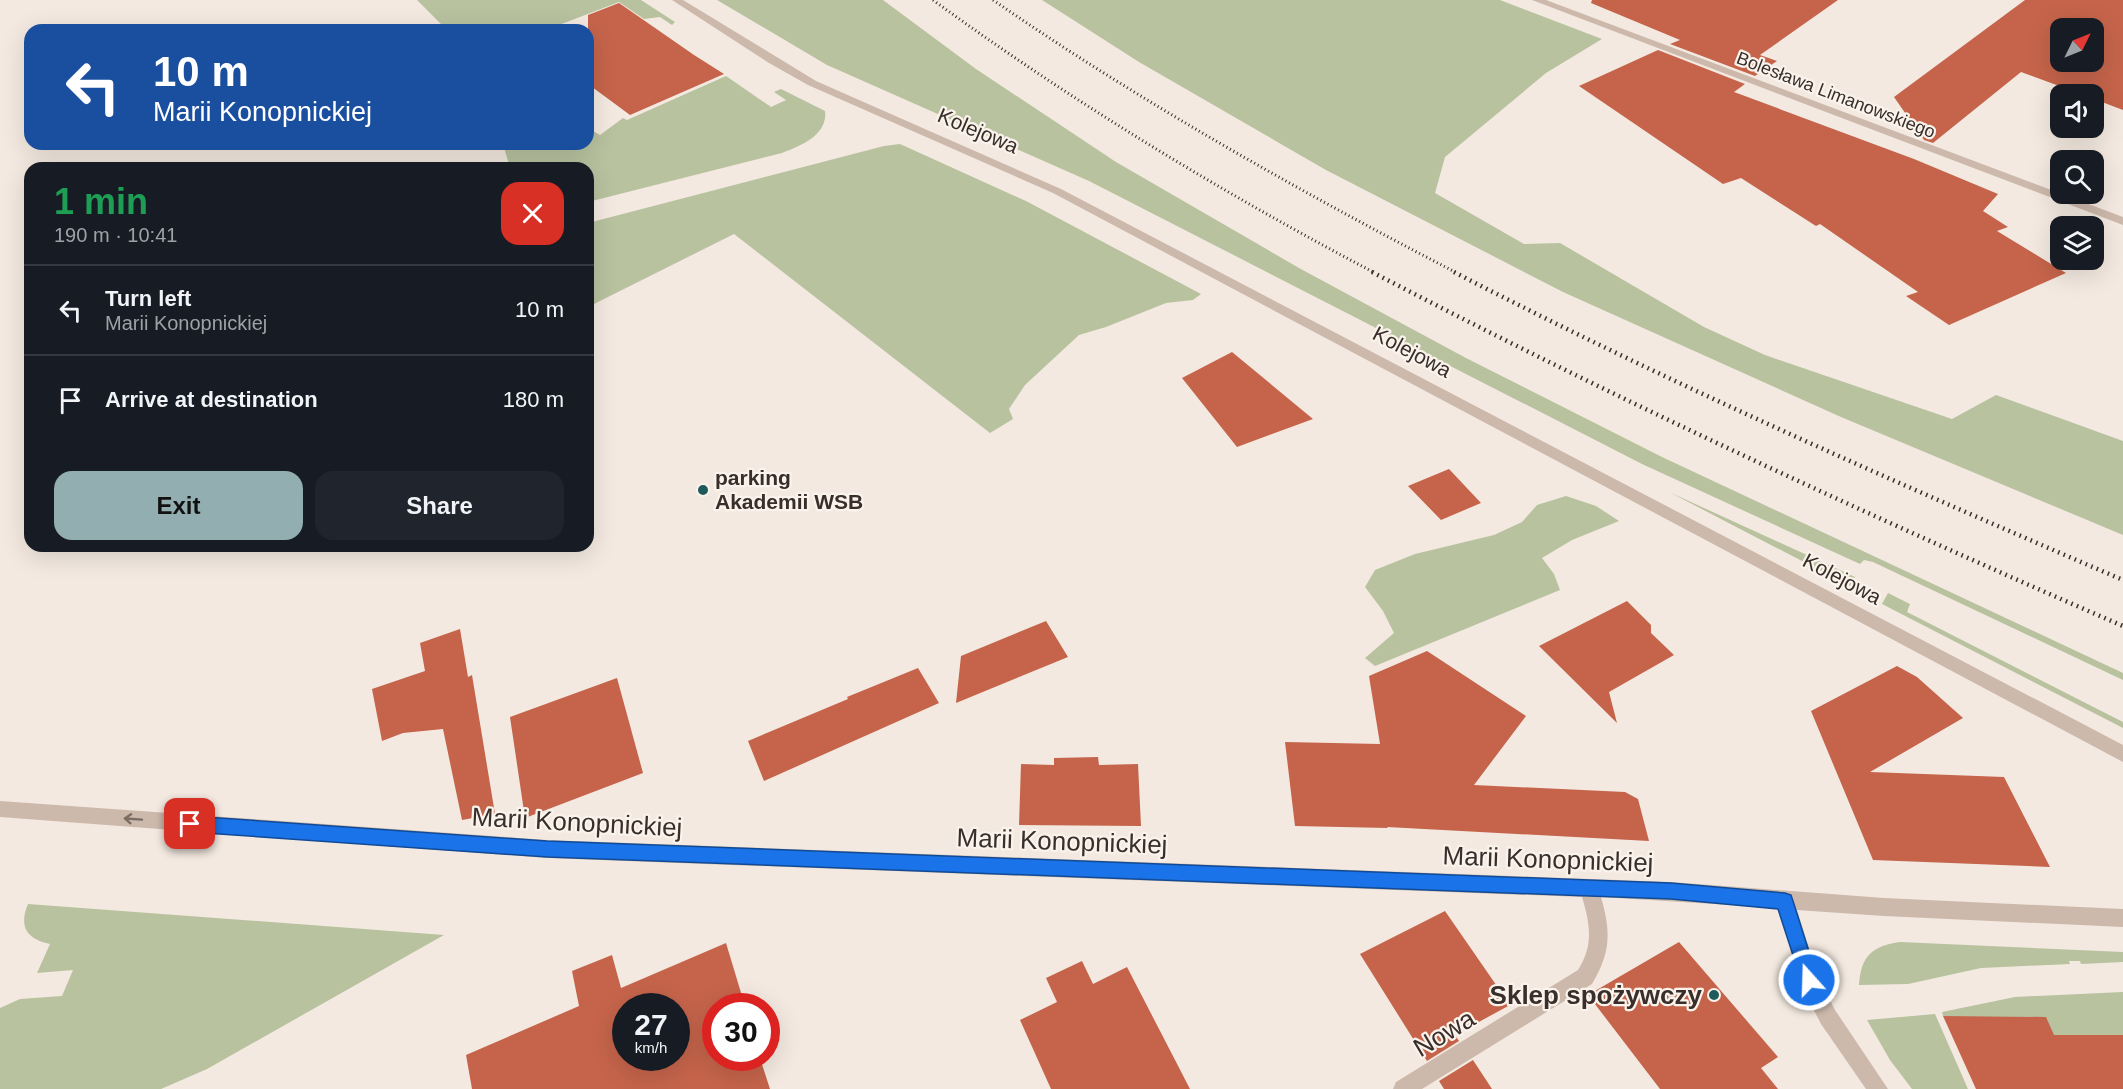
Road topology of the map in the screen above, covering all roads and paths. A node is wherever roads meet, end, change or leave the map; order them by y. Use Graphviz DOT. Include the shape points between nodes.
graph roads {
  1 [pos="677,0"];
  2 [pos="1537,0"];
  3 [pos="2123,221"];
  4 [pos="2123,754"];
  5 [pos="0,809"];
  6 [pos="1589,888"];
  7 [pos="1785,901"];
  8 [pos="2123,918"];
  9 [pos="1403,1089"];
  10 [pos="1878,1089"];
  1 -- 4 [label="street, Kolejowa" via="813,82 1057,191"];
  2 -- 3 [label="street, Bolesława Limanowskiego"];
  6 -- 5 [label="street, Marii Konopnickiej, one-way" via="547,849"];
  6 -- 7 [label="street, Marii Konopnickiej"];
  6 -- 9 [label="street, Nowa" via="1600,928 1600,946 1585,977"];
  7 -- 8 [label="street, Marii Konopnickiej"];
  7 -- 10 [label="street" via="1809,980 1828,1017"];
}
